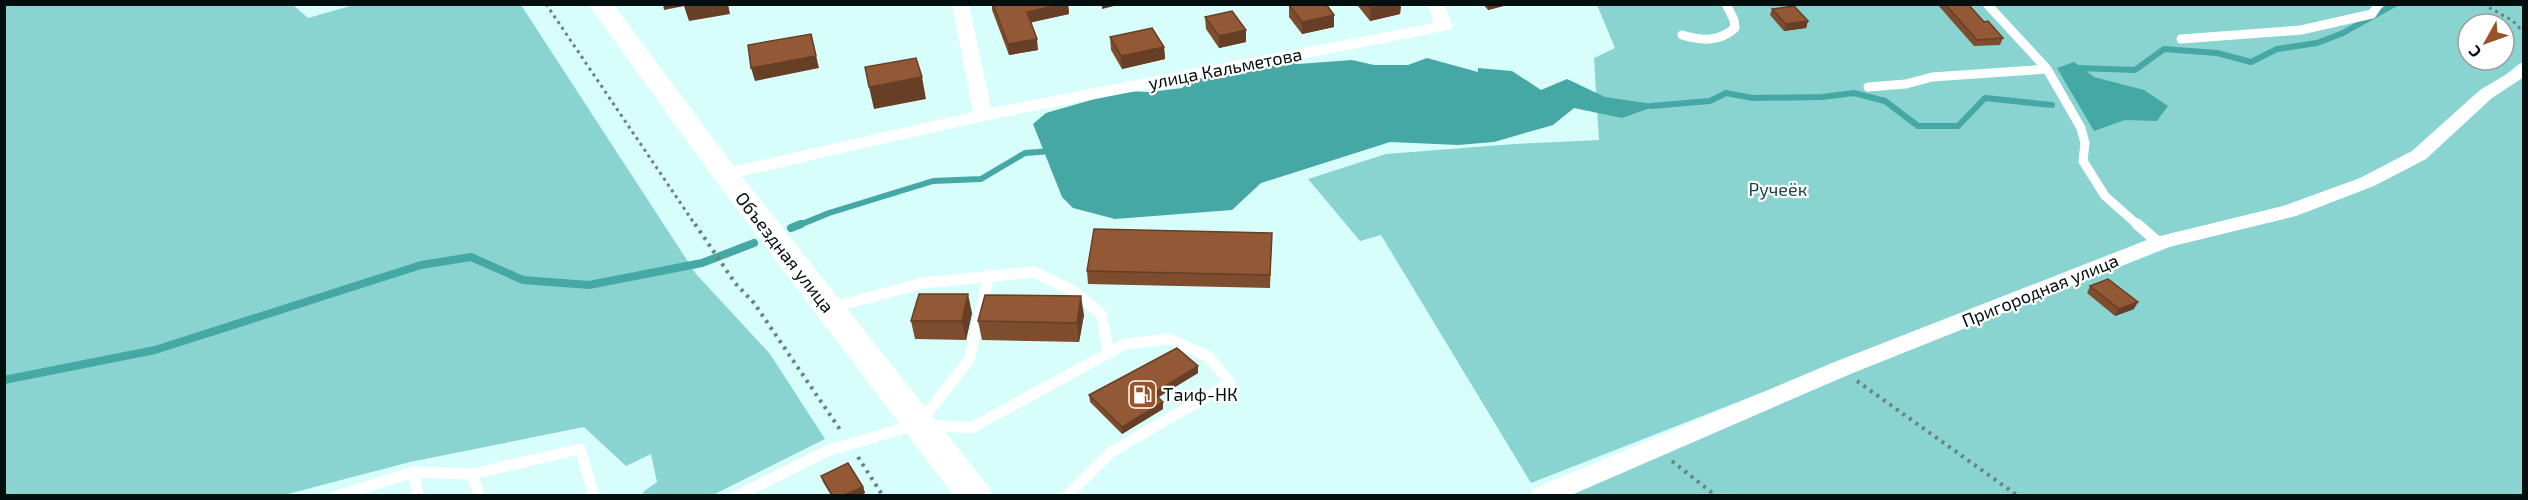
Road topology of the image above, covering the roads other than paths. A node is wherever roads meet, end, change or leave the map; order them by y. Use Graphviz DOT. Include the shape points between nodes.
graph roads {
  1 [pos="600,4"];
  2 [pos="960,4"];
  3 [pos="1435,4"];
  4 [pos="1726,4"];
  5 [pos="1987,4"];
  6 [pos="2379,4"];
  7 [pos="1682,35"];
  8 [pos="2181,39"];
  9 [pos="2048,69"];
  10 [pos="2523,69"];
  11 [pos="1868,87"];
  12 [pos="983,115"];
  13 [pos="725,174"];
  14 [pos="2159,243"];
  15 [pos="989,275"];
  16 [pos="829,309"];
  17 [pos="1109,353"];
  18 [pos="918,424"];
  19 [pos="414,472"];
  20 [pos="472,474"];
  21 [pos="337,495"];
  22 [pos="418,495"];
  23 [pos="479,495"];
  24 [pos="594,495"];
  25 [pos="737,495"];
  26 [pos="975,495"];
  27 [pos="1067,495"];
  28 [pos="1542,495"];
  1 -- 13 [label="main road, Объездная улица"];
  2 -- 12 [label="street"];
  3 -- 12 [label="street, улица Кальметова" via="1444,26"];
  4 -- 7 [label="lane" via="1735,28 1727,35 1710,41"];
  5 -- 9 [label="lane"];
  6 -- 8 [label="lane" via="2372,14 2301,30"];
  9 -- 11 [label="lane" via="1932,77"];
  9 -- 14 [label="lane" via="2081,128 2085,143 2083,161 2091,176 2105,196"];
  10 -- 14 [label="street, Пригородная улица" via="2486,94 2419,155 2367,182 2289,211"];
  12 -- 13 [label="street, улица Кальметова"];
  13 -- 16 [label="main road, Объездная улица"];
  14 -- 28 [label="street, Пригородная улица" via="1840,369"];
  15 -- 16 [label="lane" via="923,284"];
  15 -- 17 [label="lane" via="1034,272 1075,292 1101,314"];
  15 -- 18 [label="lane" via="969,360"];
  16 -- 18 [label="main road, Объездная улица"];
  17 -- 18 [label="lane" via="971,428"];
  17 -- 27 [label="lane" via="1125,344 1169,339 1209,357 1230,383 1111,452"];
  18 -- 25 [label="lane" via="827,451"];
  18 -- 26 [label="main road, Объездная улица"];
  19 -- 20 [label="lane"];
  19 -- 21 [label="lane"];
  19 -- 22 [label="lane"];
  20 -- 23 [label="lane"];
  20 -- 24 [label="lane" via="580,449"];
}
